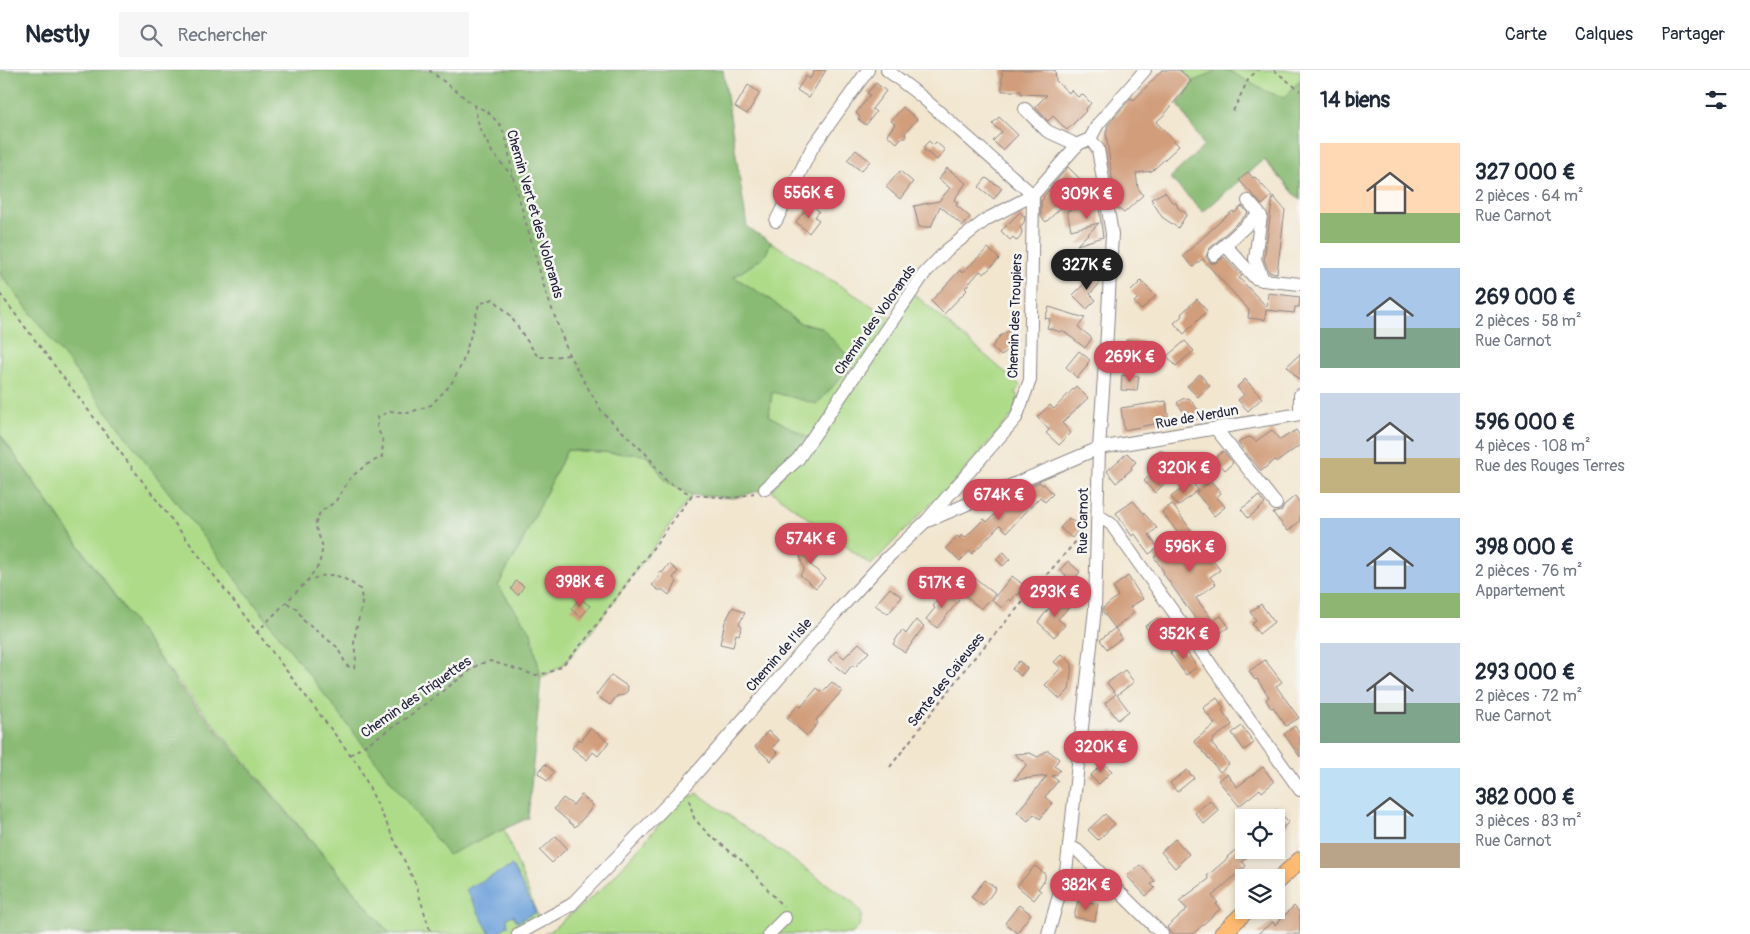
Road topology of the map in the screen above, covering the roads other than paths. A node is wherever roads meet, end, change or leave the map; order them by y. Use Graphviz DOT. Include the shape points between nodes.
graph roads {
  1 [pos="868,70"];
  2 [pos="887,70"];
  3 [pos="1145,70"];
  4 [pos="1025,110"];
  5 [pos="1090,139"];
  6 [pos="1076,146"];
  7 [pos="1033,195"];
  8 [pos="1248,202"];
  9 [pos="1259,214"];
  10 [pos="776,221"];
  11 [pos="1225,245"];
  12 [pos="1214,255"];
  13 [pos="1263,280"];
  14 [pos="1300,284"];
  15 [pos="1300,395"];
  16 [pos="1300,414"];
  17 [pos="1216,429"];
  18 [pos="1099,448"];
  19 [pos="765,489"];
  20 [pos="1276,504"];
  21 [pos="1098,516"];
  22 [pos="926,522"];
  23 [pos="1300,790"];
  24 [pos="1069,846"];
  25 [pos="1300,860"];
  26 [pos="1285,874"];
  27 [pos="785,918"];
  28 [pos="1238,919"];
  29 [pos="518,934"];
  30 [pos="769,934"];
  31 [pos="1048,934"];
  32 [pos="1162,934"];
  33 [pos="1222,934"];
  1 -- 10 [label="street" via="812,148"];
  2 -- 7 [label="street"];
  3 -- 5 [label="street" via="1098,124"];
  4 -- 6 [label="street" via="1047,131"];
  5 -- 6 [label="street"];
  5 -- 18 [label="street, Rue Carnot" via="1098,149 1112,234"];
  6 -- 7 [label="street"];
  7 -- 19 [label="street, Chemin des Volorands" via="987,219 946,250 924,274 798,459"];
  7 -- 22 [label="street, Chemin des Troupiers" via="1030,380 1016,418"];
  8 -- 9 [label="street"];
  9 -- 11 [label="street"];
  9 -- 13 [label="street" via="1255,259"];
  11 -- 12 [label="street"];
  11 -- 13 [label="street" via="1255,278"];
  13 -- 14 [label="street"];
  15 -- 16 [label="street"];
  16 -- 17 [label="street, Rue de Verdun"];
  17 -- 18 [label="street, Rue de Verdun"];
  17 -- 20 [label="street"];
  18 -- 21 [label="street, Rue Carnot"];
  18 -- 22 [label="street, Chemin de l’Isle"];
  21 -- 23 [label="street" via="1111,524"];
  21 -- 24 [label="street, Rue Carnot" via="1095,608"];
  22 -- 29 [label="street, Chemin de l’Isle" via="836,614 686,785 572,905"];
  24 -- 31 [label="street, Rue Carnot" via="1066,871"];
  24 -- 32 [label="street" via="1077,850"];
  25 -- 26 [label="main road"];
  27 -- 30 [label="street"];
  28 -- 33 [label="main road"];
}
